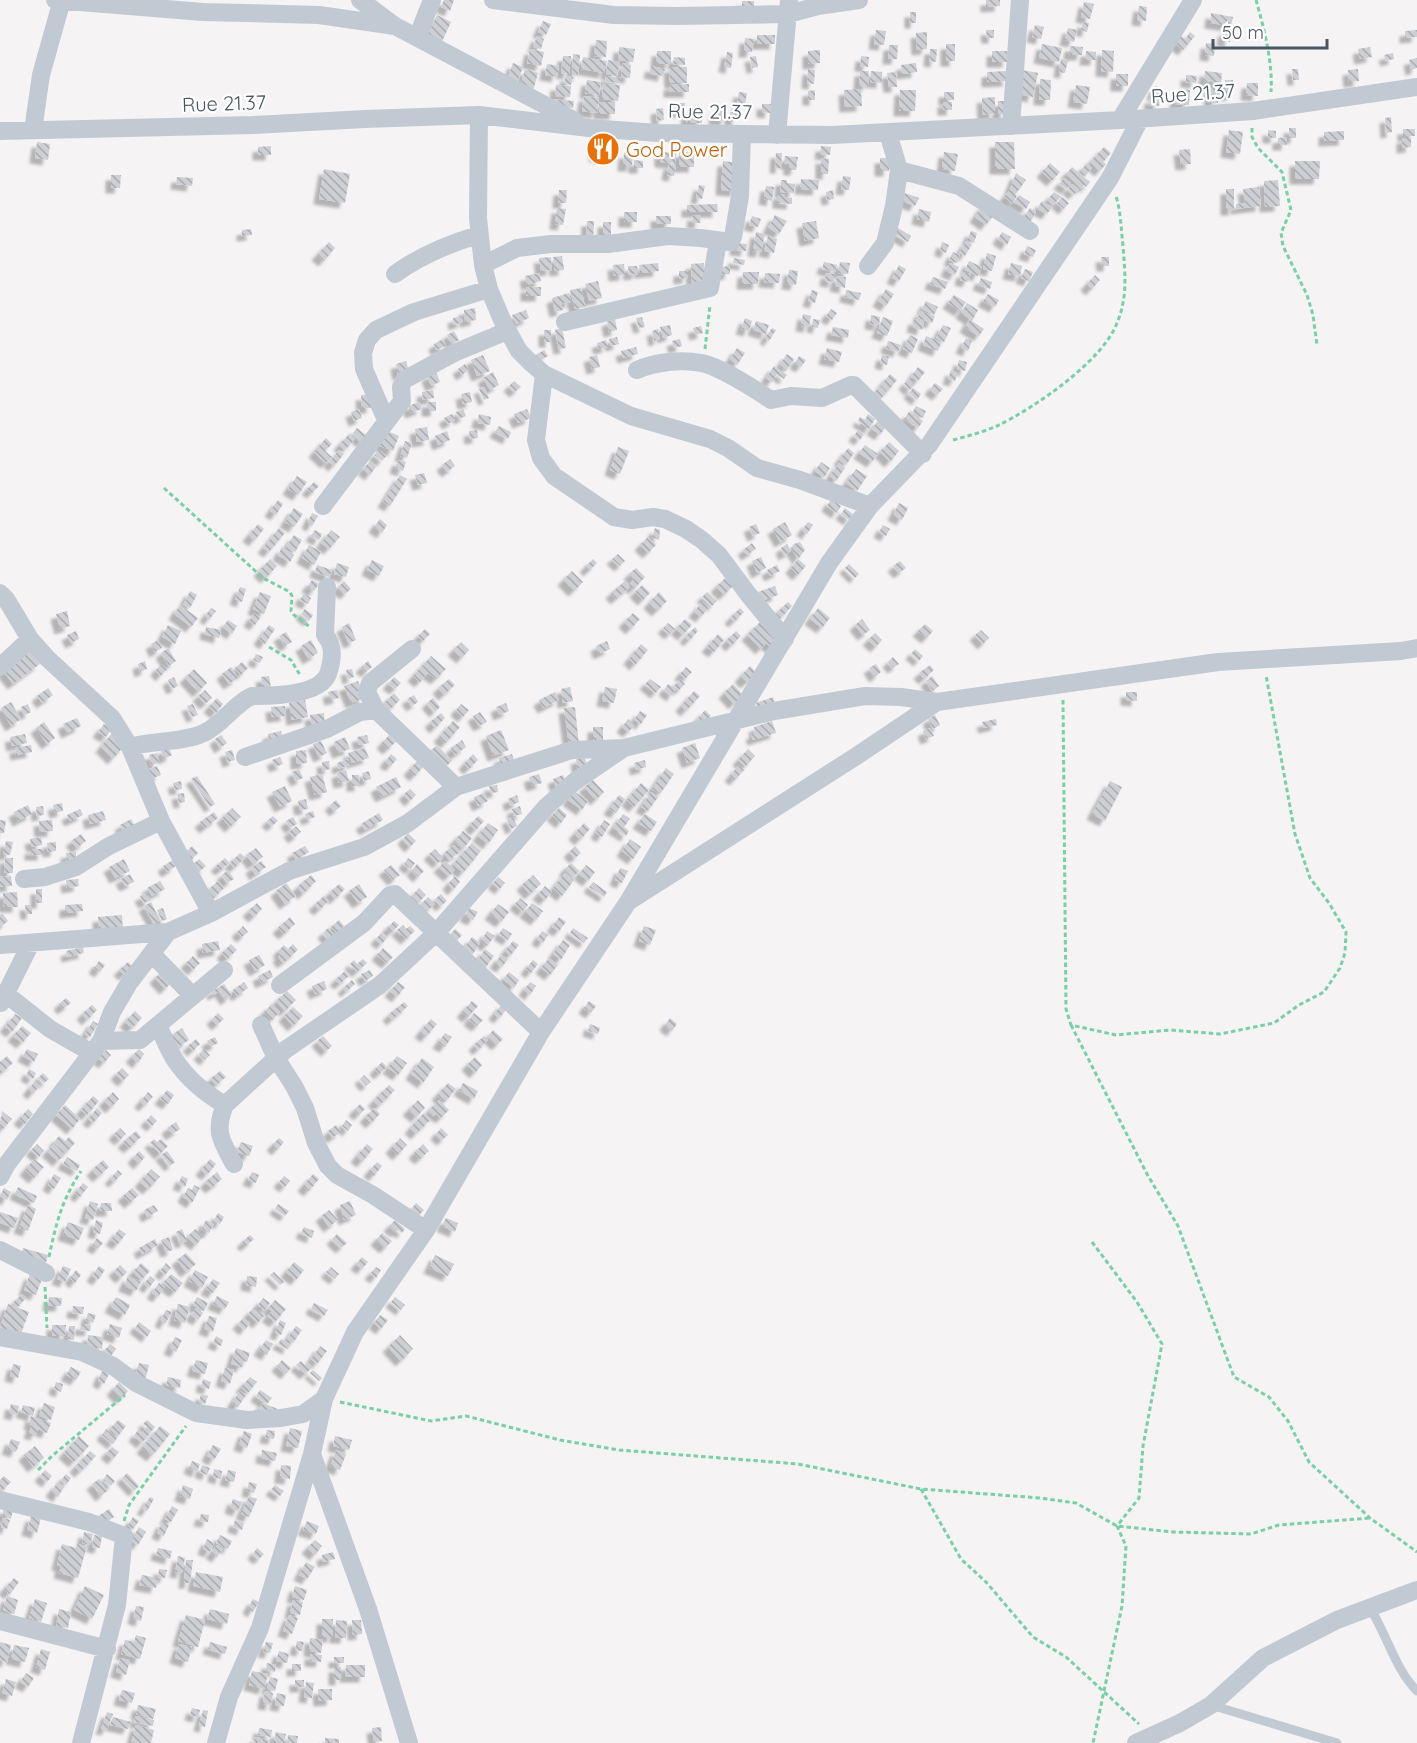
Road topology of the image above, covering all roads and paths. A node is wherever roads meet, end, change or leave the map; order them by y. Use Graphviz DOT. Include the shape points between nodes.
graph roads {
  1 [pos="59,0"];
  2 [pos="360,0"];
  3 [pos="432,0"];
  4 [pos="493,0"];
  5 [pos="858,0"];
  6 [pos="1020,0"];
  7 [pos="1193,0"];
  8 [pos="1256,0"];
  9 [pos="528,2"];
  10 [pos="615,7"];
  11 [pos="789,7"];
  12 [pos="395,26"];
  13 [pos="417,38"];
  14 [pos="1417,87"];
  15 [pos="1261,110"];
  16 [pos="480,115"];
  17 [pos="1140,119"];
  18 [pos="1120,120"];
  19 [pos="1011,126"];
  20 [pos="589,128"];
  21 [pos="0,130"];
  22 [pos="33,130"];
  23 [pos="888,133"];
  24 [pos="742,134"];
  25 [pos="777,135"];
  26 [pos="899,170"];
  27 [pos="1110,178"];
  28 [pos="1029,231"];
  29 [pos="478,235"];
  30 [pos="718,241"];
  31 [pos="483,265"];
  32 [pos="868,266"];
  33 [pos="395,274"];
  34 [pos="710,288"];
  35 [pos="489,289"];
  36 [pos="565,322"];
  37 [pos="507,331"];
  38 [pos="1317,345"];
  39 [pos="703,363"];
  40 [pos="637,370"];
  41 [pos="544,374"];
  42 [pos="386,420"];
  43 [pos="926,450"];
  44 [pos="164,488"];
  45 [pos="323,506"];
  46 [pos="870,506"];
  47 [pos="327,586"];
  48 [pos="0,593"];
  49 [pos="325,635"];
  50 [pos="30,639"];
  51 [pos="785,639"];
  52 [pos="269,647"];
  53 [pos="1417,648"];
  54 [pos="412,649"];
  55 [pos="1263,660"];
  56 [pos="0,667"];
  57 [pos="1063,684"];
  58 [pos="307,691"];
  59 [pos="937,702"];
  60 [pos="376,710"];
  61 [pos="737,721"];
  62 [pos="130,747"];
  63 [pos="624,748"];
  64 [pos="245,757"];
  65 [pos="456,787"];
  66 [pos="161,821"];
  67 [pos="24,879"];
  68 [pos="628,902"];
  69 [pos="211,914"];
  70 [pos="168,932"];
  71 [pos="437,932"];
  72 [pos="1,942"];
  73 [pos="31,943"];
  74 [pos="152,954"];
  75 [pos="224,970"];
  76 [pos="280,985"];
  77 [pos="192,995"];
  78 [pos="3,999"];
  79 [pos="158,1025"];
  80 [pos="261,1025"];
  81 [pos="1071,1025"];
  82 [pos="541,1032"];
  83 [pos="97,1047"];
  84 [pos="276,1058"];
  85 [pos="225,1105"];
  86 [pos="234,1164"];
  87 [pos="81,1172"];
  88 [pos="0,1178"];
  89 [pos="426,1230"];
  90 [pos="1092,1242"];
  91 [pos="0,1250"];
  92 [pos="46,1273"];
  93 [pos="0,1338"];
  94 [pos="49,1345"];
  95 [pos="136,1383"];
  96 [pos="324,1399"];
  97 [pos="196,1413"];
  98 [pos="312,1454"];
  99 [pos="39,1470"];
  100 [pos="921,1489"];
  101 [pos="0,1500"];
  102 [pos="1370,1518"];
  103 [pos="1117,1526"];
  104 [pos="124,1536"];
  105 [pos="1417,1552"];
  106 [pos="1417,1590"];
  107 [pos="1370,1608"];
  108 [pos="0,1621"];
  109 [pos="106,1649"];
  110 [pos="1417,1691"];
  111 [pos="1103,1692"];
  112 [pos="1211,1705"];
  113 [pos="1148,1741"];
  114 [pos="81,1743"];
  115 [pos="216,1743"];
  116 [pos="409,1743"];
  117 [pos="1093,1743"];
  118 [pos="1337,1743"];
  1 -- 12 [label="street" via="203,12 319,15"];
  1 -- 22 [label="street" via="40,75"];
  2 -- 12 [label="street"];
  3 -- 13 [label="street"];
  4 -- 9 [label="street"];
  5 -- 11 [label="street"];
  6 -- 19 [label="street"];
  7 -- 18 [label="street"];
  8 -- 15 [label="path" via="1272,83"];
  9 -- 10 [label="street"];
  10 -- 11 [label="street" via="678,16"];
  11 -- 25 [label="street"];
  12 -- 13 [label="street"];
  13 -- 20 [label="street"];
  14 -- 15 [label="street, Rue 21.37"];
  15 -- 17 [label="street, Rue 21.37"];
  15 -- 38 [label="path" via="1252,137 1282,172 1288,190 1291,210 1281,232 1283,246 1307,295"];
  16 -- 20 [label="street, Rue 21.37"];
  16 -- 22 [label="street, Rue 21.37"];
  16 -- 29 [label="street"];
  17 -- 18 [label="street, Rue 21.37"];
  17 -- 27 [label="street"];
  18 -- 19 [label="street, Rue 21.37"];
  19 -- 23 [label="street, Rue 21.37"];
  20 -- 24 [label="street, Rue 21.37"];
  21 -- 22 [label="street, Rue 21.37"];
  23 -- 25 [label="street, Rue 21.37"];
  23 -- 26 [label="street"];
  24 -- 25 [label="street, Rue 21.37"];
  24 -- 30 [label="street" via="740,196 733,237 729,243"];
  26 -- 28 [label="street" via="959,186"];
  26 -- 32 [label="street" via="885,243"];
  27 -- 43 [label="street"];
  27 -- 43 [label="path" via="1120,210 1126,285 1117,326 1101,349 1050,394 997,426"];
  29 -- 31 [label="street"];
  29 -- 33 [label="street" via="442,247"];
  30 -- 31 [label="street" via="668,236 608,243 550,243 517,248"];
  30 -- 34 [label="street"];
  31 -- 35 [label="street"];
  34 -- 36 [label="street"];
  34 -- 39 [label="path"];
  35 -- 37 [label="street"];
  35 -- 42 [label="street" via="414,312 376,330 367,340 364,369"];
  37 -- 41 [label="street" via="519,351"];
  37 -- 42 [label="street" via="404,380 402,401"];
  39 -- 40 [label="street" via="670,362"];
  39 -- 43 [label="street" via="771,400 791,396 822,398 854,385"];
  41 -- 46 [label="street" via="631,416 710,439 757,468"];
  41 -- 51 [label="street" via="536,440 541,458 554,476 614,517 665,519 702,540 719,555"];
  42 -- 45 [label="street"];
  43 -- 46 [label="street"];
  44 -- 49 [label="path" via="263,578 290,592 294,615"];
  46 -- 51 [label="street" via="829,563"];
  47 -- 49 [label="street"];
  48 -- 50 [label="street"];
  49 -- 58 [label="street" via="333,650 330,669 326,679"];
  50 -- 56 [label="street"];
  50 -- 62 [label="street" via="112,718"];
  51 -- 61 [label="street"];
  52 -- 58 [label="path" via="291,660"];
  53 -- 55 [label="street"];
  54 -- 60 [label="street" via="367,687"];
  55 -- 57 [label="street" via="1218,662"];
  55 -- 81 [label="path" via="1295,834 1311,878 1346,932 1340,969 1324,993 1274,1023 1220,1034 1170,1030 1116,1035"];
  57 -- 59 [label="street"];
  57 -- 81 [label="path" via="1066,1010"];
  58 -- 62 [label="street" via="252,696 221,722 196,736"];
  59 -- 61 [label="street" via="865,696"];
  59 -- 68 [label="street"];
  60 -- 64 [label="street" via="360,712 327,729"];
  60 -- 65 [label="street"];
  61 -- 63 [label="street"];
  61 -- 68 [label="street"];
  62 -- 66 [label="street"];
  63 -- 65 [label="street" via="572,750"];
  63 -- 71 [label="street" via="574,782 546,807"];
  65 -- 69 [label="street" via="408,823 363,847 289,872"];
  66 -- 67 [label="street" via="76,867"];
  66 -- 69 [label="street"];
  68 -- 82 [label="street"];
  69 -- 70 [label="street"];
  70 -- 73 [label="street"];
  70 -- 74 [label="street"];
  71 -- 76 [label="street" via="393,894 364,923"];
  71 -- 82 [label="street"];
  71 -- 84 [label="street" via="380,985"];
  72 -- 73 [label="street"];
  73 -- 78 [label="street"];
  74 -- 77 [label="street"];
  74 -- 83 [label="street" via="129,983"];
  75 -- 77 [label="street"];
  77 -- 79 [label="street"];
  78 -- 83 [label="street" via="50,1029"];
  79 -- 83 [label="street" via="140,1040"];
  79 -- 85 [label="street" via="174,1059 187,1075"];
  80 -- 84 [label="street"];
  81 -- 102 [label="path" via="1178,1226 1234,1377 1269,1397 1288,1421 1309,1462"];
  82 -- 89 [label="street"];
  83 -- 88 [label="street"];
  84 -- 85 [label="street"];
  84 -- 89 [label="street" via="305,1108 328,1166"];
  85 -- 86 [label="street" via="218,1132"];
  87 -- 92 [label="path" via="56,1220"];
  89 -- 96 [label="street" via="355,1332"];
  90 -- 103 [label="path" via="1137,1302 1162,1344 1143,1446 1138,1498"];
  91 -- 92 [label="street"];
  92 -- 94 [label="path"];
  93 -- 94 [label="street"];
  94 -- 95 [label="street" via="82,1352 113,1366"];
  95 -- 97 [label="street"];
  95 -- 99 [label="path"];
  96 -- 97 [label="street" via="303,1413 281,1418 247,1420"];
  96 -- 98 [label="street"];
  96 -- 100 [label="path" via="431,1421 466,1416 560,1440 619,1450 798,1464"];
  97 -- 104 [label="path" via="126,1511"];
  98 -- 115 [label="street" via="260,1628 229,1697"];
  98 -- 116 [label="street" via="368,1609"];
  100 -- 103 [label="path" via="1076,1503"];
  100 -- 111 [label="path" via="961,1559 1033,1637 1066,1657"];
  101 -- 104 [label="street" via="89,1522"];
  102 -- 103 [label="path" via="1279,1525 1251,1534"];
  102 -- 105 [label="path"];
  103 -- 111 [label="path" via="1126,1546 1122,1606"];
  104 -- 109 [label="street" via="117,1605"];
  106 -- 107 [label="street"];
  107 -- 110 [label="lane" via="1407,1680"];
  107 -- 112 [label="street" via="1337,1620 1263,1658"];
  108 -- 109 [label="street"];
  109 -- 114 [label="street"];
  111 -- 113 [label="path"];
  111 -- 117 [label="path"];
  112 -- 113 [label="street"];
  112 -- 118 [label="lane"];
}
